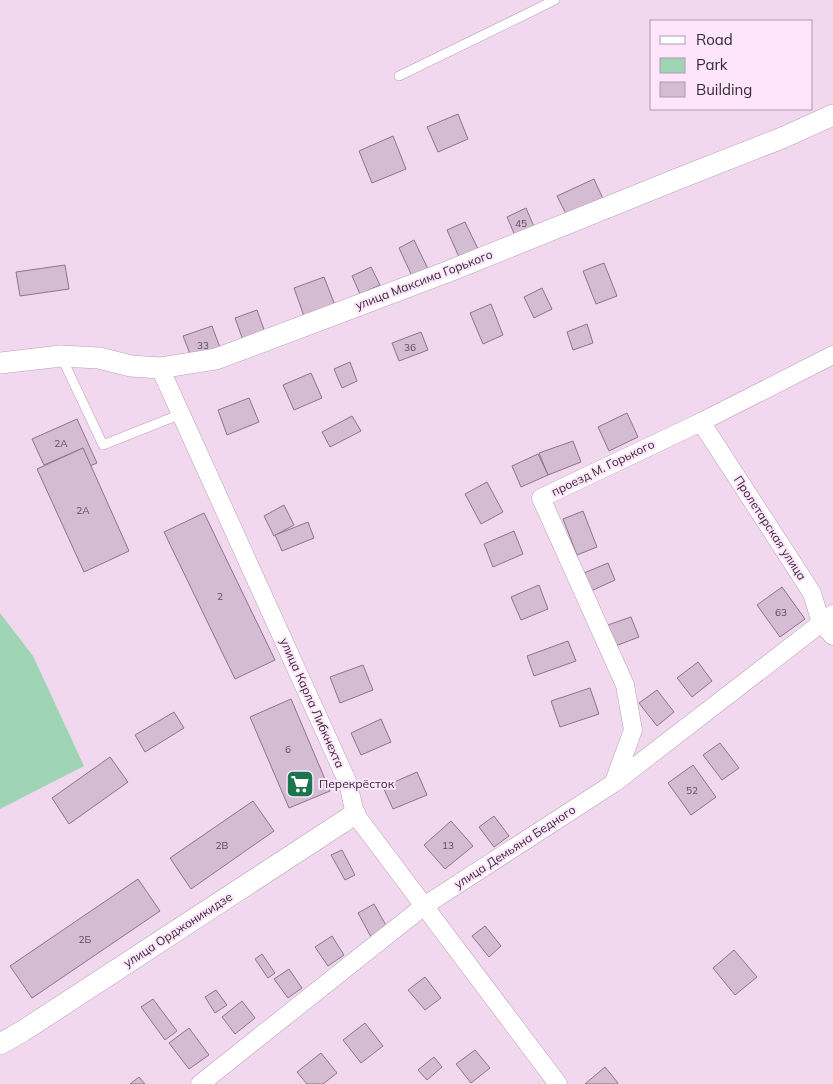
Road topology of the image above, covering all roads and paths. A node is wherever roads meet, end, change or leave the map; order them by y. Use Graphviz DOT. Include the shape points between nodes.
graph roads {
  1 [pos="555,0"];
  2 [pos="399,76"];
  3 [pos="833,115"];
  4 [pos="833,355"];
  5 [pos="61,356"];
  6 [pos="0,363"];
  7 [pos="160,368"];
  8 [pos="181,414"];
  9 [pos="701,422"];
  10 [pos="829,624"];
  11 [pos="614,783"];
  12 [pos="354,814"];
  13 [pos="424,906"];
  14 [pos="0,1044"];
  15 [pos="200,1084"];
  16 [pos="558,1084"];
  1 -- 2 [label="lane"];
  3 -- 7 [label="street, улица Максима Горького" via="447,272 216,359"];
  4 -- 9 [label="street, проезд М. Горького"];
  5 -- 6 [label="street, улица Максима Горького"];
  5 -- 7 [label="street, улица Максима Горького" via="99,358 131,366"];
  5 -- 8 [label="lane" via="103,445"];
  7 -- 8 [label="street, улица Карла Либкнехта"];
  8 -- 12 [label="street, улица Карла Либкнехта" via="348,783"];
  9 -- 10 [label="street, Пролетарская улица"];
  9 -- 11 [label="street, проезд М. Горького" via="541,498 625,685 633,730"];
  10 -- 11 [label="street, улица Демьяна Бедного"];
  11 -- 13 [label="street, улица Демьяна Бедного"];
  12 -- 13 [label="street, улица Карла Либкнехта"];
  12 -- 14 [label="street, улица Орджоникидзе"];
  13 -- 15 [label="street, улица Демьяна Бедного"];
  13 -- 16 [label="street, улица Карла Либкнехта"];
}
